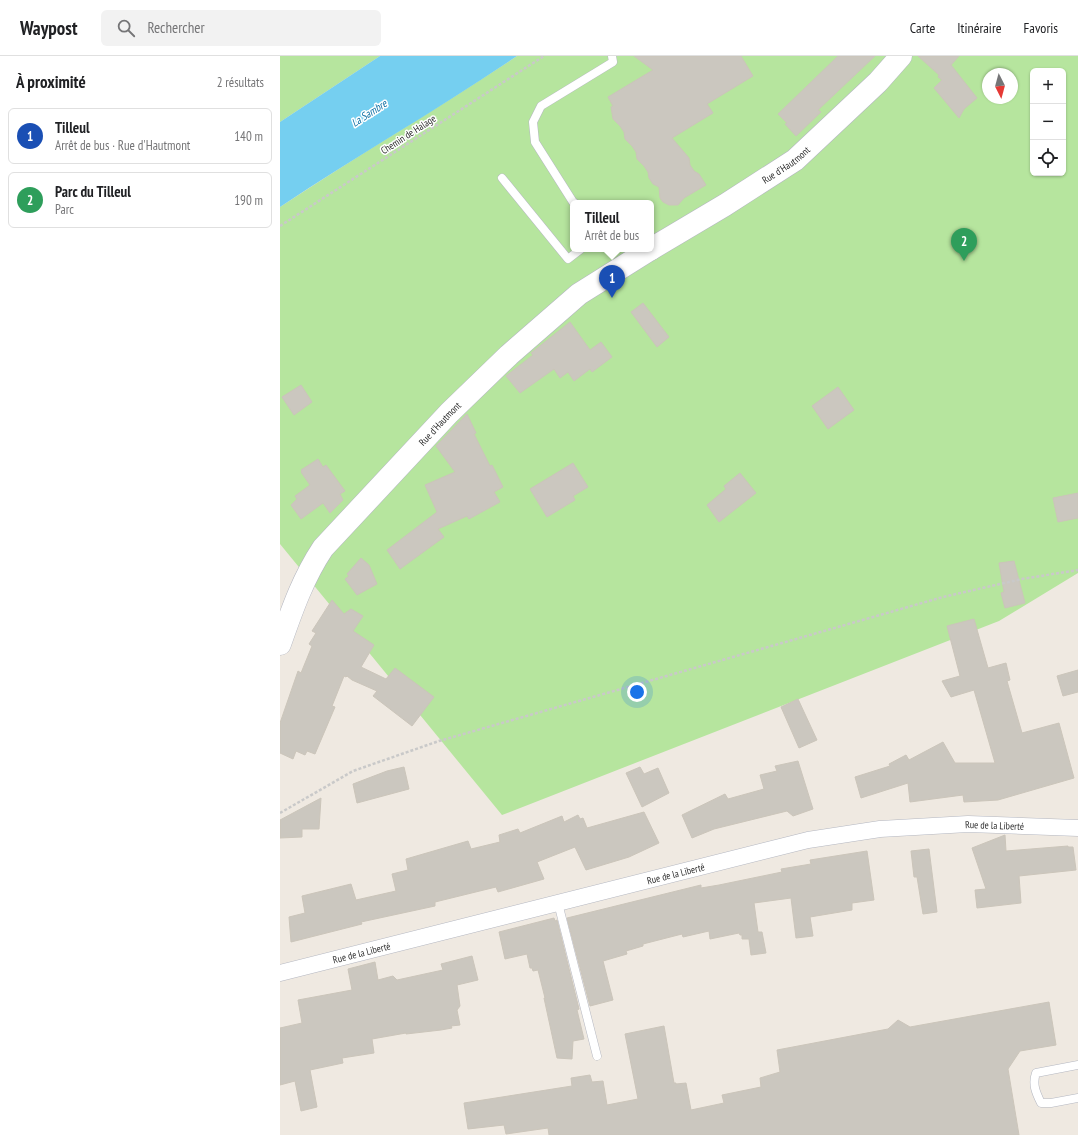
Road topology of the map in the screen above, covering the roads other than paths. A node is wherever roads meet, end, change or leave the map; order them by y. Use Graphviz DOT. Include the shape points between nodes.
graph roads {
  1 [pos="612,56"];
  2 [pos="901,56"];
  3 [pos="502,178"];
  4 [pos="572,200"];
  5 [pos="654,246"];
  6 [pos="577,252"];
  7 [pos="644,252"];
  8 [pos="280,644"];
  9 [pos="1078,828"];
  10 [pos="558,903"];
  11 [pos="280,973"];
  12 [pos="597,1056"];
  13 [pos="1078,1065"];
  14 [pos="1078,1098"];
  1 -- 4 [label="lane" via="613,62 541,106 533,122 535,142"];
  2 -- 5 [label="street, Rue d'Hautmont" via="878,82 796,160"];
  3 -- 6 [label="lane" via="568,259"];
  7 -- 8 [label="street, Rue d'Hautmont" via="579,294 498,365 409,455 323,548 299,591"];
  9 -- 10 [label="street, Rue de la Liberté" via="968,824 880,829 808,840"];
  10 -- 11 [label="street, Rue de la Liberté"];
  10 -- 12 [label="lane"];
  13 -- 14 [label="lane" via="1036,1073 1034,1080 1041,1103"];
}
